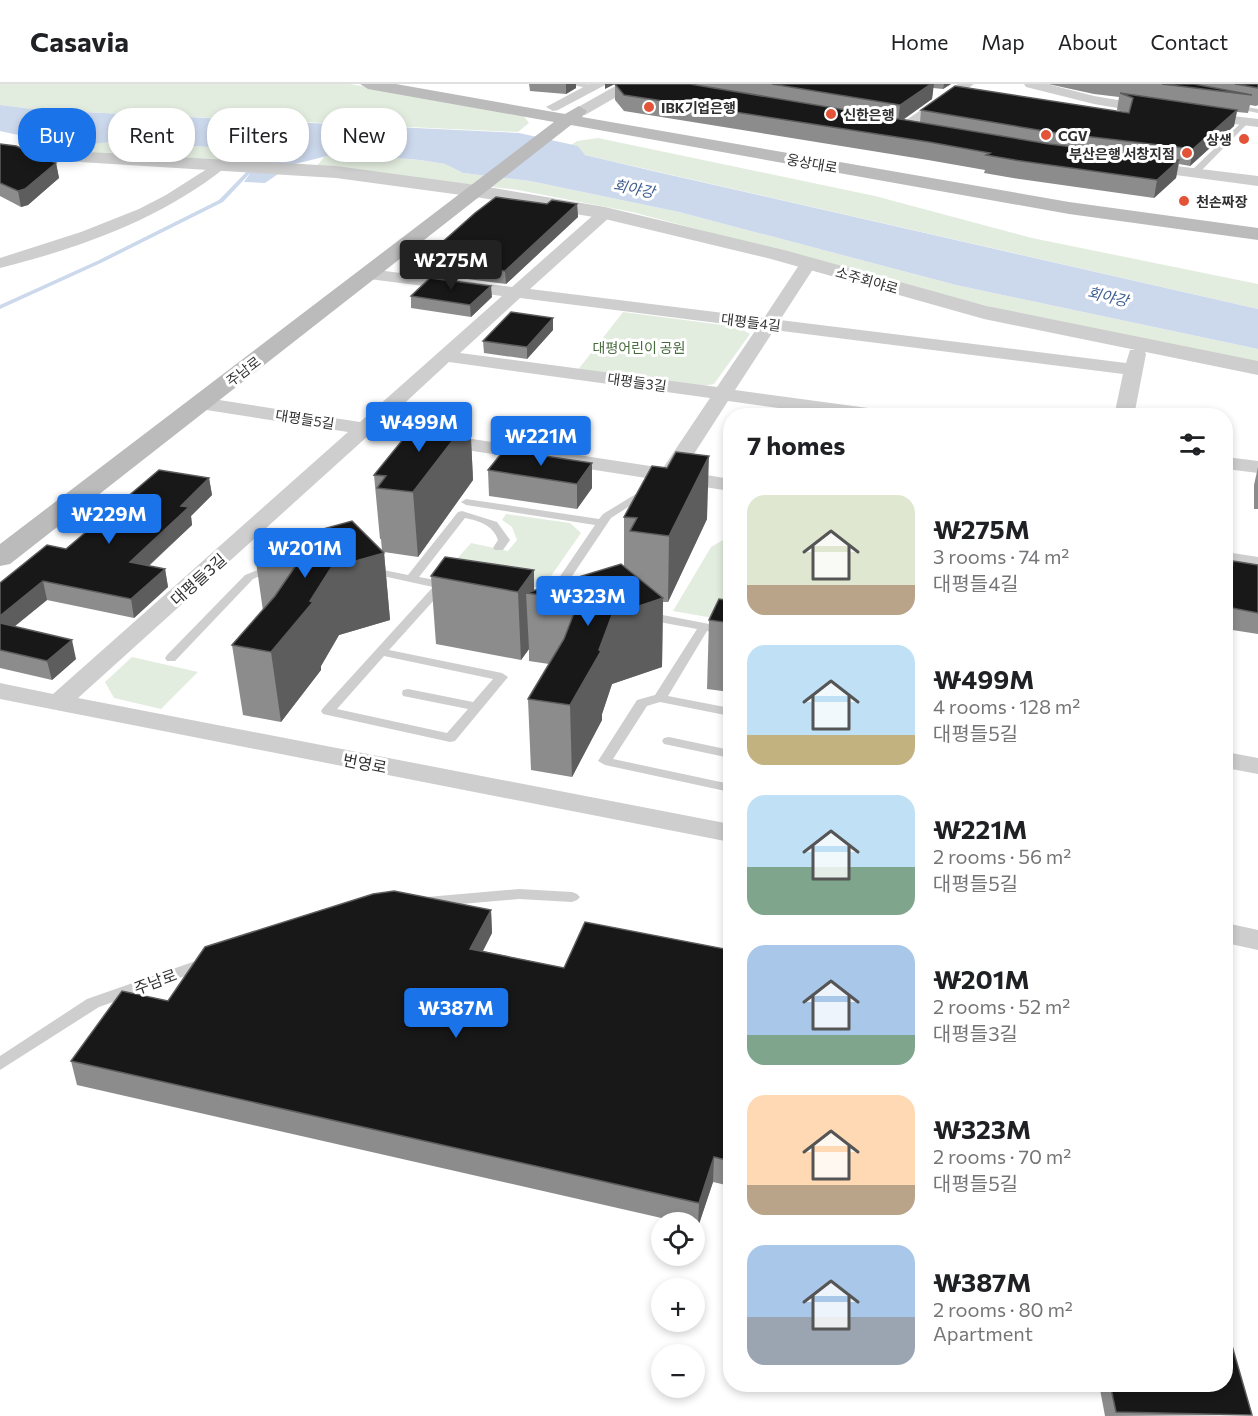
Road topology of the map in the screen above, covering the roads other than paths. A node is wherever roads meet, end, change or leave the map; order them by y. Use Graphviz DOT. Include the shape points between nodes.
graph roads {
  1 [pos="368,84"];
  2 [pos="419,84"];
  3 [pos="568,84"];
  4 [pos="967,84"];
  5 [pos="1030,84"];
  6 [pos="636,85"];
  7 [pos="598,86"];
  8 [pos="926,93"];
  9 [pos="948,96"];
  10 [pos="1223,105"];
  11 [pos="553,107"];
  12 [pos="1258,111"];
  13 [pos="1165,112"];
  14 [pos="574,115"];
  15 [pos="1188,115"];
  16 [pos="1252,123"];
  17 [pos="628,130"];
  18 [pos="923,135"];
  19 [pos="537,145"];
  20 [pos="0,152"];
  21 [pos="224,165"];
  22 [pos="1126,165"];
  23 [pos="1194,173"];
  24 [pos="1258,181"];
  25 [pos="481,187"];
  26 [pos="605,213"];
  27 [pos="1258,220"];
  28 [pos="1258,234"];
  29 [pos="0,263"];
  30 [pos="809,263"];
  31 [pos="369,274"];
  32 [pos="515,292"];
  33 [pos="769,324"];
  34 [pos="1139,344"];
  35 [pos="444,356"];
  36 [pos="1258,368"];
  37 [pos="1133,370"];
  38 [pos="723,393"];
  39 [pos="200,403"];
  40 [pos="827,408"];
  41 [pos="1126,408"];
  42 [pos="366,429"];
  43 [pos="1233,464"];
  44 [pos="1258,467"];
  45 [pos="669,476"];
  46 [pos="723,485"];
  47 [pos="466,502"];
  48 [pos="602,523"];
  49 [pos="499,548"];
  50 [pos="0,558"];
  51 [pos="291,561"];
  52 [pos="1233,561"];
  53 [pos="1258,564"];
  54 [pos="354,567"];
  55 [pos="411,579"];
  56 [pos="441,585"];
  57 [pos="464,590"];
  58 [pos="552,598"];
  59 [pos="634,613"];
  60 [pos="704,627"];
  61 [pos="723,631"];
  62 [pos="381,652"];
  63 [pos="171,658"];
  64 [pos="0,691"];
  65 [pos="408,693"];
  66 [pos="660,698"];
  67 [pos="57,704"];
  68 [pos="477,708"];
  69 [pos="723,711"];
  70 [pos="669,741"];
  71 [pos="723,753"];
  72 [pos="1233,761"];
  73 [pos="1258,766"];
  74 [pos="723,786"];
  75 [pos="723,832"];
  76 [pos="572,897"];
  77 [pos="413,903"];
  78 [pos="1233,935"];
  79 [pos="1258,940"];
  80 [pos="221,957"];
  81 [pos="0,1064"];
  1 -- 14 [label="main road, 웅상대로"];
  2 -- 11 [label="main road, 웅상대로"];
  3 -- 7 [label="lane"];
  4 -- 9 [label="street"];
  5 -- 13 [label="street"];
  6 -- 14 [label="street"];
  7 -- 11 [label="street"];
  8 -- 9 [label="street"];
  9 -- 18 [label="street" via="895,130"];
  10 -- 12 [label="lane"];
  11 -- 14 [label="main road, 웅상대로"];
  12 -- 16 [label="street"];
  14 -- 17 [label="main road, 웅상대로"];
  14 -- 19 [label="main road, 주남로"];
  14 -- 27 [label="main road, 웅상대로" via="1071,195"];
  15 -- 16 [label="street"];
  16 -- 23 [label="lane"];
  17 -- 19 [label="main road"];
  17 -- 28 [label="main road, 웅상대로" via="1068,208"];
  19 -- 25 [label="main road, 주남로"];
  20 -- 21 [label="street, 소주회야로"];
  21 -- 25 [label="street, 소주회야로"];
  21 -- 29 [label="street" via="145,212 72,241"];
  22 -- 23 [label="street"];
  23 -- 24 [label="street"];
  25 -- 26 [label="street, 소주회야로"];
  25 -- 31 [label="main road, 주남로"];
  26 -- 30 [label="street, 소주회야로"];
  26 -- 32 [label="street, 대평들3길"];
  30 -- 33 [label="street"];
  30 -- 34 [label="street, 소주회야로" via="984,312"];
  31 -- 32 [label="street, 대평들4길"];
  31 -- 39 [label="main road, 주남로"];
  32 -- 33 [label="street, 대평들4길"];
  32 -- 35 [label="street, 대평들3길"];
  33 -- 37 [label="street, 대평들4길"];
  33 -- 38 [label="street"];
  34 -- 36 [label="street, 소주회야로"];
  34 -- 37 [label="street"];
  35 -- 38 [label="street, 대평들3길"];
  35 -- 42 [label="street, 대평들3길"];
  37 -- 41 [label="street"];
  38 -- 40 [label="street, 대평들3길"];
  38 -- 45 [label="street"];
  39 -- 42 [label="street, 대평들5길"];
  39 -- 50 [label="main road, 주남로"];
  42 -- 45 [label="street, 대평들5길"];
  42 -- 67 [label="street, 대평들3길"];
  43 -- 44 [label="street"];
  45 -- 46 [label="street, 대평들5길"];
  45 -- 48 [label="lane"];
  47 -- 48 [label="lane"];
  48 -- 58 [label="lane"];
  49 -- 55 [label="lane" via="504,540 494,524 462,514"];
  51 -- 63 [label="lane" via="249,577"];
  52 -- 53 [label="street"];
  54 -- 55 [label="lane"];
  55 -- 56 [label="lane"];
  56 -- 57 [label="lane"];
  56 -- 62 [label="lane"];
  59 -- 60 [label="lane"];
  60 -- 61 [label="lane"];
  60 -- 66 [label="lane"];
  62 -- 68 [label="lane" via="502,677"];
  62 -- 68 [label="lane" via="328,711 450,738"];
  64 -- 67 [label="street, 번영로"];
  65 -- 68 [label="lane"];
  66 -- 69 [label="lane"];
  66 -- 74 [label="lane" via="642,703 605,761"];
  67 -- 75 [label="street, 번영로"];
  70 -- 71 [label="lane"];
  72 -- 73 [label="street"];
  76 -- 77 [label="lane" via="519,894"];
  78 -- 79 [label="street"];
  80 -- 81 [label="lane, 주남로" via="93,1003"];
}
